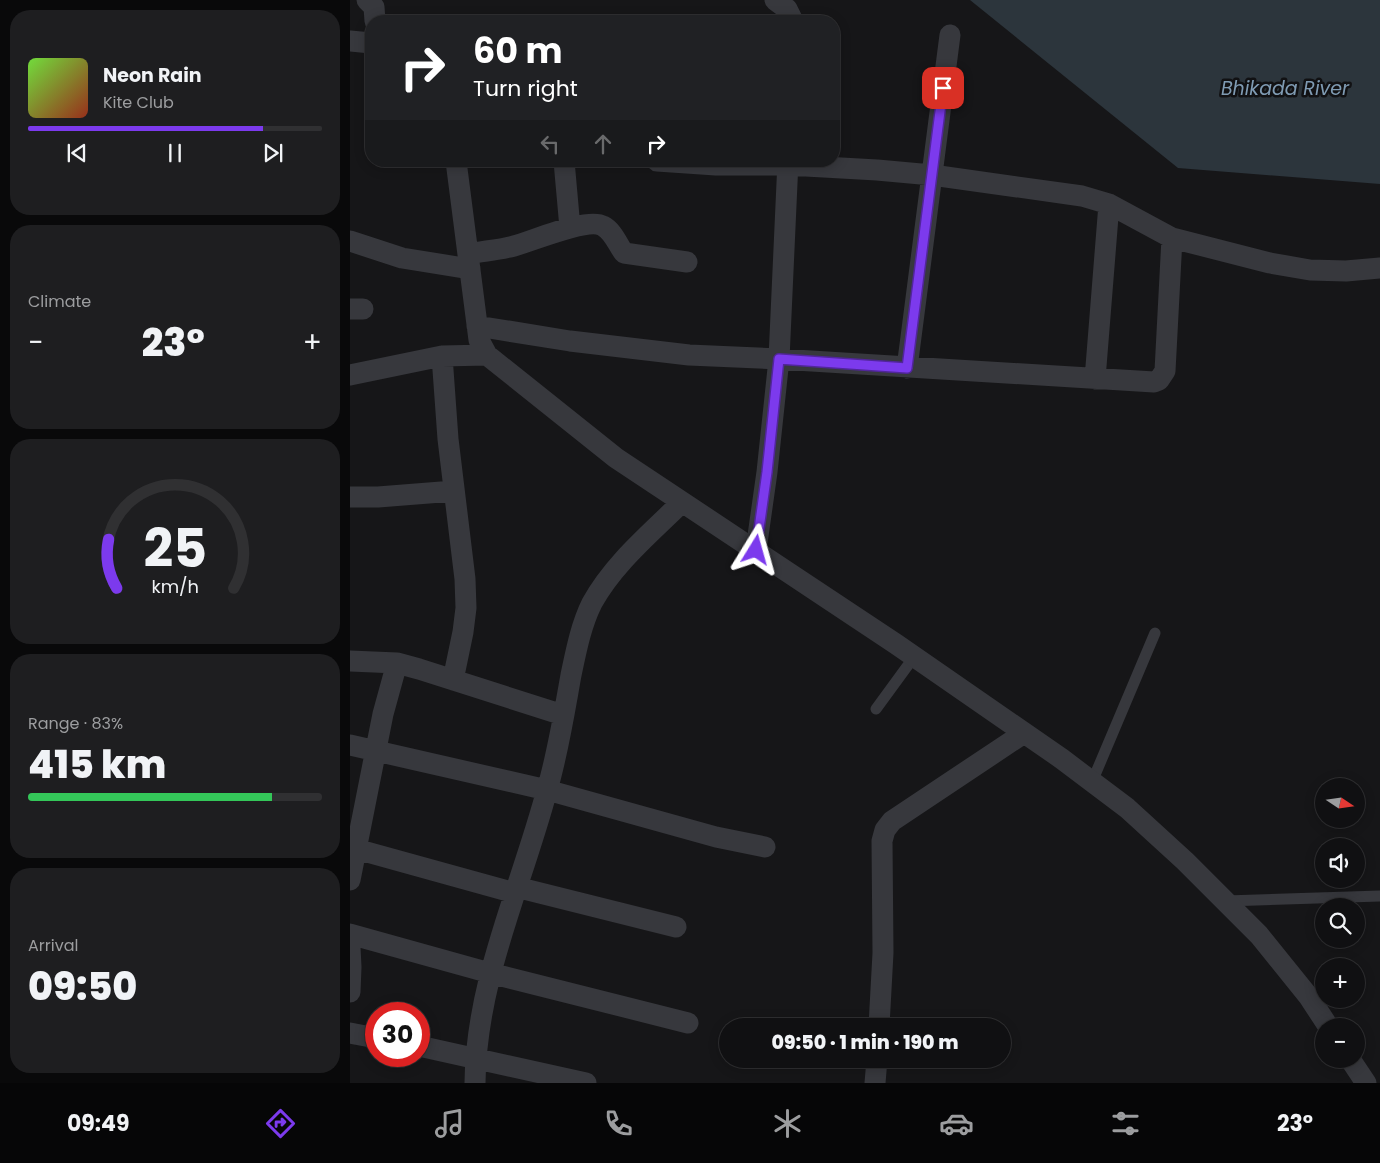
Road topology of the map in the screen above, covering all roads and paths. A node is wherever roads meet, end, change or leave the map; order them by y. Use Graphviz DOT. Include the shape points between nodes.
graph roads {
  1 [pos="368,0"];
  2 [pos="775,0"];
  3 [pos="375,15"];
  4 [pos="790,15"];
  5 [pos="950,35"];
  6 [pos="350,41"];
  7 [pos="365,42"];
  8 [pos="457,167"];
  9 [pos="565,167"];
  10 [pos="788,167"];
  11 [pos="836,167"];
  12 [pos="932,175"];
  13 [pos="1109,204"];
  14 [pos="570,228"];
  15 [pos="1172,238"];
  16 [pos="350,241"];
  17 [pos="469,261"];
  18 [pos="687,262"];
  19 [pos="1380,268"];
  20 [pos="477,326"];
  21 [pos="487,355"];
  22 [pos="442,356"];
  23 [pos="779,359"];
  24 [pos="907,368"];
  25 [pos="350,375"];
  26 [pos="1095,379"];
  27 [pos="454,491"];
  28 [pos="350,497"];
  29 [pos="682,502"];
  30 [pos="756,550"];
  31 [pos="1155,633"];
  32 [pos="914,657"];
  33 [pos="350,662"];
  34 [pos="397,663"];
  35 [pos="453,680"];
  36 [pos="876,709"];
  37 [pos="563,715"];
  38 [pos="1024,733"];
  39 [pos="350,746"];
  40 [pos="376,750"];
  41 [pos="1092,782"];
  42 [pos="548,790"];
  43 [pos="765,847"];
  44 [pos="356,849"];
  45 [pos="350,880"];
  46 [pos="516,890"];
  47 [pos="1380,896"];
  48 [pos="1225,901"];
  49 [pos="676,928"];
  50 [pos="350,934"];
  51 [pos="350,947"];
  52 [pos="490,972"];
  53 [pos="350,992"];
  54 [pos="879,1018"];
  55 [pos="1323,1018"];
  56 [pos="688,1023"];
  57 [pos="350,1032"];
  58 [pos="365,1035"];
  59 [pos="430,1048"];
  60 [pos="476,1058"];
  61 [pos="876,1068"];
  62 [pos="1356,1068"];
  63 [pos="475,1083"];
  64 [pos="586,1083"];
  65 [pos="875,1083"];
  66 [pos="1366,1083"];
  1 -- 3 [label="street"];
  2 -- 4 [label="street"];
  5 -- 12 [label="street"];
  6 -- 7 [label="street"];
  8 -- 17 [label="street"];
  9 -- 14 [label="street"];
  10 -- 23 [label="street"];
  11 -- 12 [label="street"];
  12 -- 13 [label="street" via="1082,196"];
  12 -- 24 [label="street"];
  13 -- 15 [label="street"];
  13 -- 26 [label="street"];
  14 -- 17 [label="street"];
  14 -- 18 [label="street" via="601,224 624,253"];
  15 -- 19 [label="street" via="1270,264 1310,270"];
  15 -- 26 [label="street" via="1163,376 1154,382"];
  16 -- 17 [label="street" via="402,258"];
  17 -- 20 [label="street"];
  20 -- 21 [label="street" via="479,340"];
  20 -- 23 [label="street" via="630,349"];
  21 -- 22 [label="street"];
  21 -- 29 [label="street" via="602,447"];
  22 -- 25 [label="street"];
  22 -- 27 [label="street"];
  23 -- 24 [label="street"];
  23 -- 30 [label="street"];
  24 -- 26 [label="street"];
  27 -- 28 [label="street"];
  27 -- 35 [label="street" via="466,608"];
  29 -- 30 [label="street"];
  29 -- 37 [label="street" via="614,570 592,604 579,640"];
  30 -- 32 [label="street"];
  31 -- 41 [label="lane"];
  32 -- 36 [label="lane"];
  32 -- 38 [label="street"];
  33 -- 34 [label="street"];
  34 -- 35 [label="street"];
  34 -- 40 [label="street"];
  35 -- 37 [label="street"];
  37 -- 42 [label="street"];
  38 -- 41 [label="street"];
  38 -- 54 [label="street" via="892,821 885,830 882,841 883,953"];
  39 -- 40 [label="street"];
  40 -- 42 [label="street"];
  40 -- 44 [label="street"];
  41 -- 48 [label="street" via="1127,808"];
  42 -- 43 [label="street" via="716,837"];
  42 -- 46 [label="street"];
  44 -- 45 [label="street"];
  44 -- 46 [label="street"];
  46 -- 49 [label="street"];
  46 -- 52 [label="street"];
  47 -- 48 [label="lane"];
  48 -- 55 [label="street" via="1259,935"];
  50 -- 52 [label="street"];
  51 -- 53 [label="street"];
  52 -- 56 [label="street"];
  52 -- 60 [label="street"];
  57 -- 58 [label="street"];
  59 -- 60 [label="street"];
  60 -- 63 [label="street"];
  60 -- 64 [label="street"];
  61 -- 65 [label="street"];
  62 -- 66 [label="street"];
}
